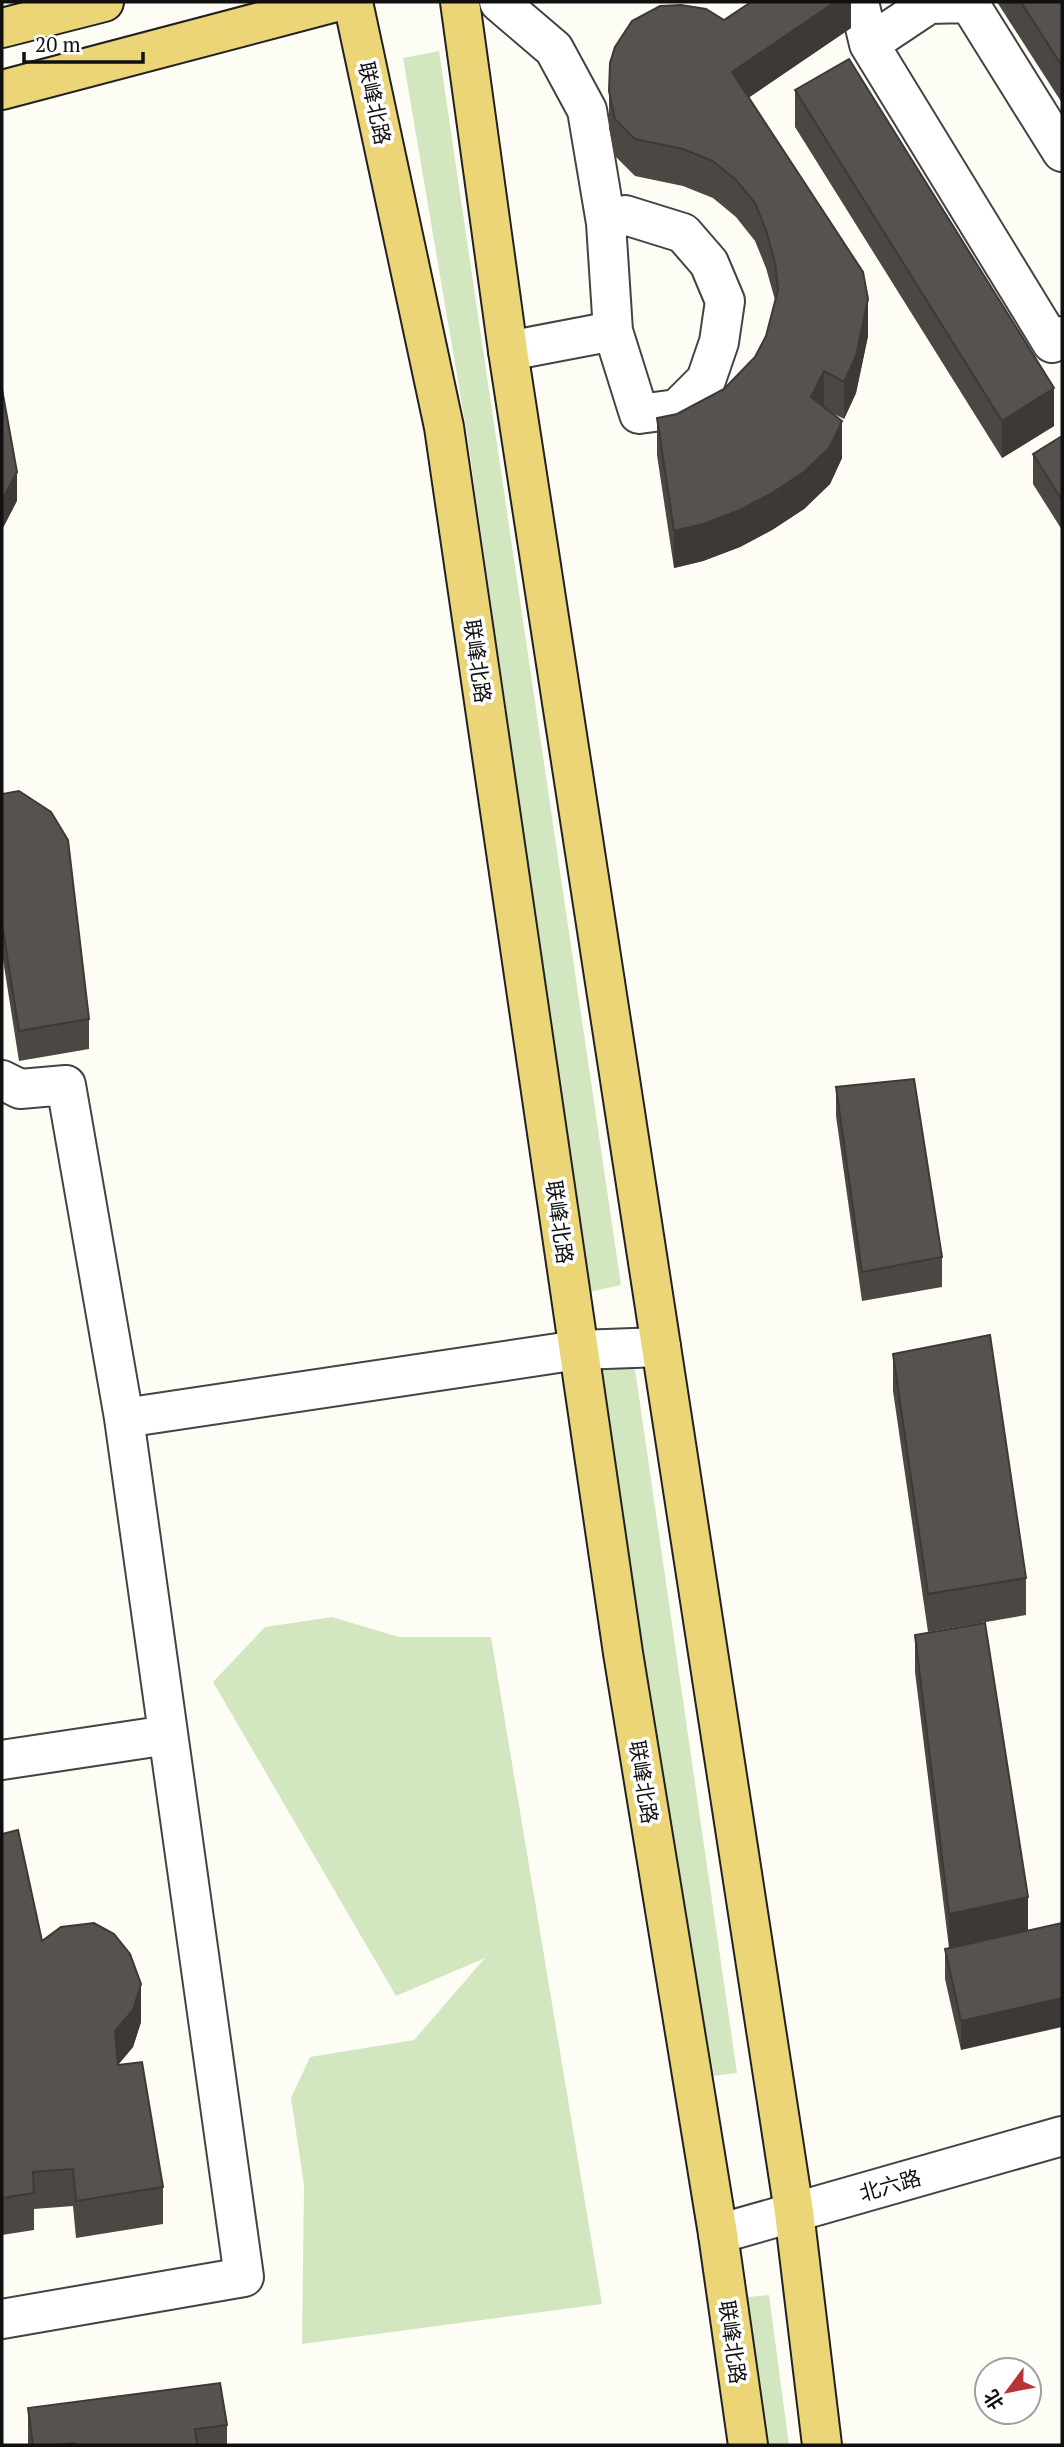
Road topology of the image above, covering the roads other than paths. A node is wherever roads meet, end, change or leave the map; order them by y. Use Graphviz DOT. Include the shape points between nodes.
graph roads {
  1 [pos="104,2"];
  2 [pos="336,2"];
  3 [pos="353,2"];
  4 [pos="460,2"];
  5 [pos="499,2"];
  6 [pos="859,2"];
  7 [pos="2,28"];
  8 [pos="869,44"];
  9 [pos="2,90"];
  10 [pos="1062,152"];
  11 [pos="607,223"];
  12 [pos="613,331"];
  13 [pos="1062,336"];
  14 [pos="508,351"];
  15 [pos="2,1080"];
  16 [pos="661,1348"];
  17 [pos="578,1350"];
  18 [pos="124,1418"];
  19 [pos="168,1735"];
  20 [pos="2,1760"];
  21 [pos="1062,2136"];
  22 [pos="794,2212"];
  23 [pos="718,2234"];
  24 [pos="2,2319"];
  25 [pos="748,2445"];
  26 [pos="822,2445"];
  1 -- 7 [label="main road"];
  2 -- 9 [label="main road"];
  3 -- 17 [label="main road, 联峰北路" via="444,427"];
  4 -- 14 [label="main road"];
  5 -- 11 [label="street" via="554,49 587,110"];
  6 -- 8 [label="street"];
  8 -- 10 [label="street" via="929,4 969,3"];
  8 -- 13 [label="street" via="1052,343"];
  11 -- 12 [label="street"];
  11 -- 12 [label="street" via="625,215 683,233 709,263 725,301 719,342 706,380 677,409 639,414"];
  12 -- 14 [label="street"];
  14 -- 16 [label="main road"];
  15 -- 18 [label="street" via="20,1088 66,1085"];
  16 -- 17 [label="street"];
  16 -- 22 [label="main road"];
  17 -- 18 [label="street"];
  17 -- 23 [label="main road, 联峰北路"];
  18 -- 19 [label="street"];
  19 -- 20 [label="street"];
  19 -- 24 [label="street" via="244,2277"];
  21 -- 22 [label="street, 北六路"];
  22 -- 23 [label="street, 北六路"];
  22 -- 26 [label="main road"];
  23 -- 25 [label="main road, 联峰北路"];
}
